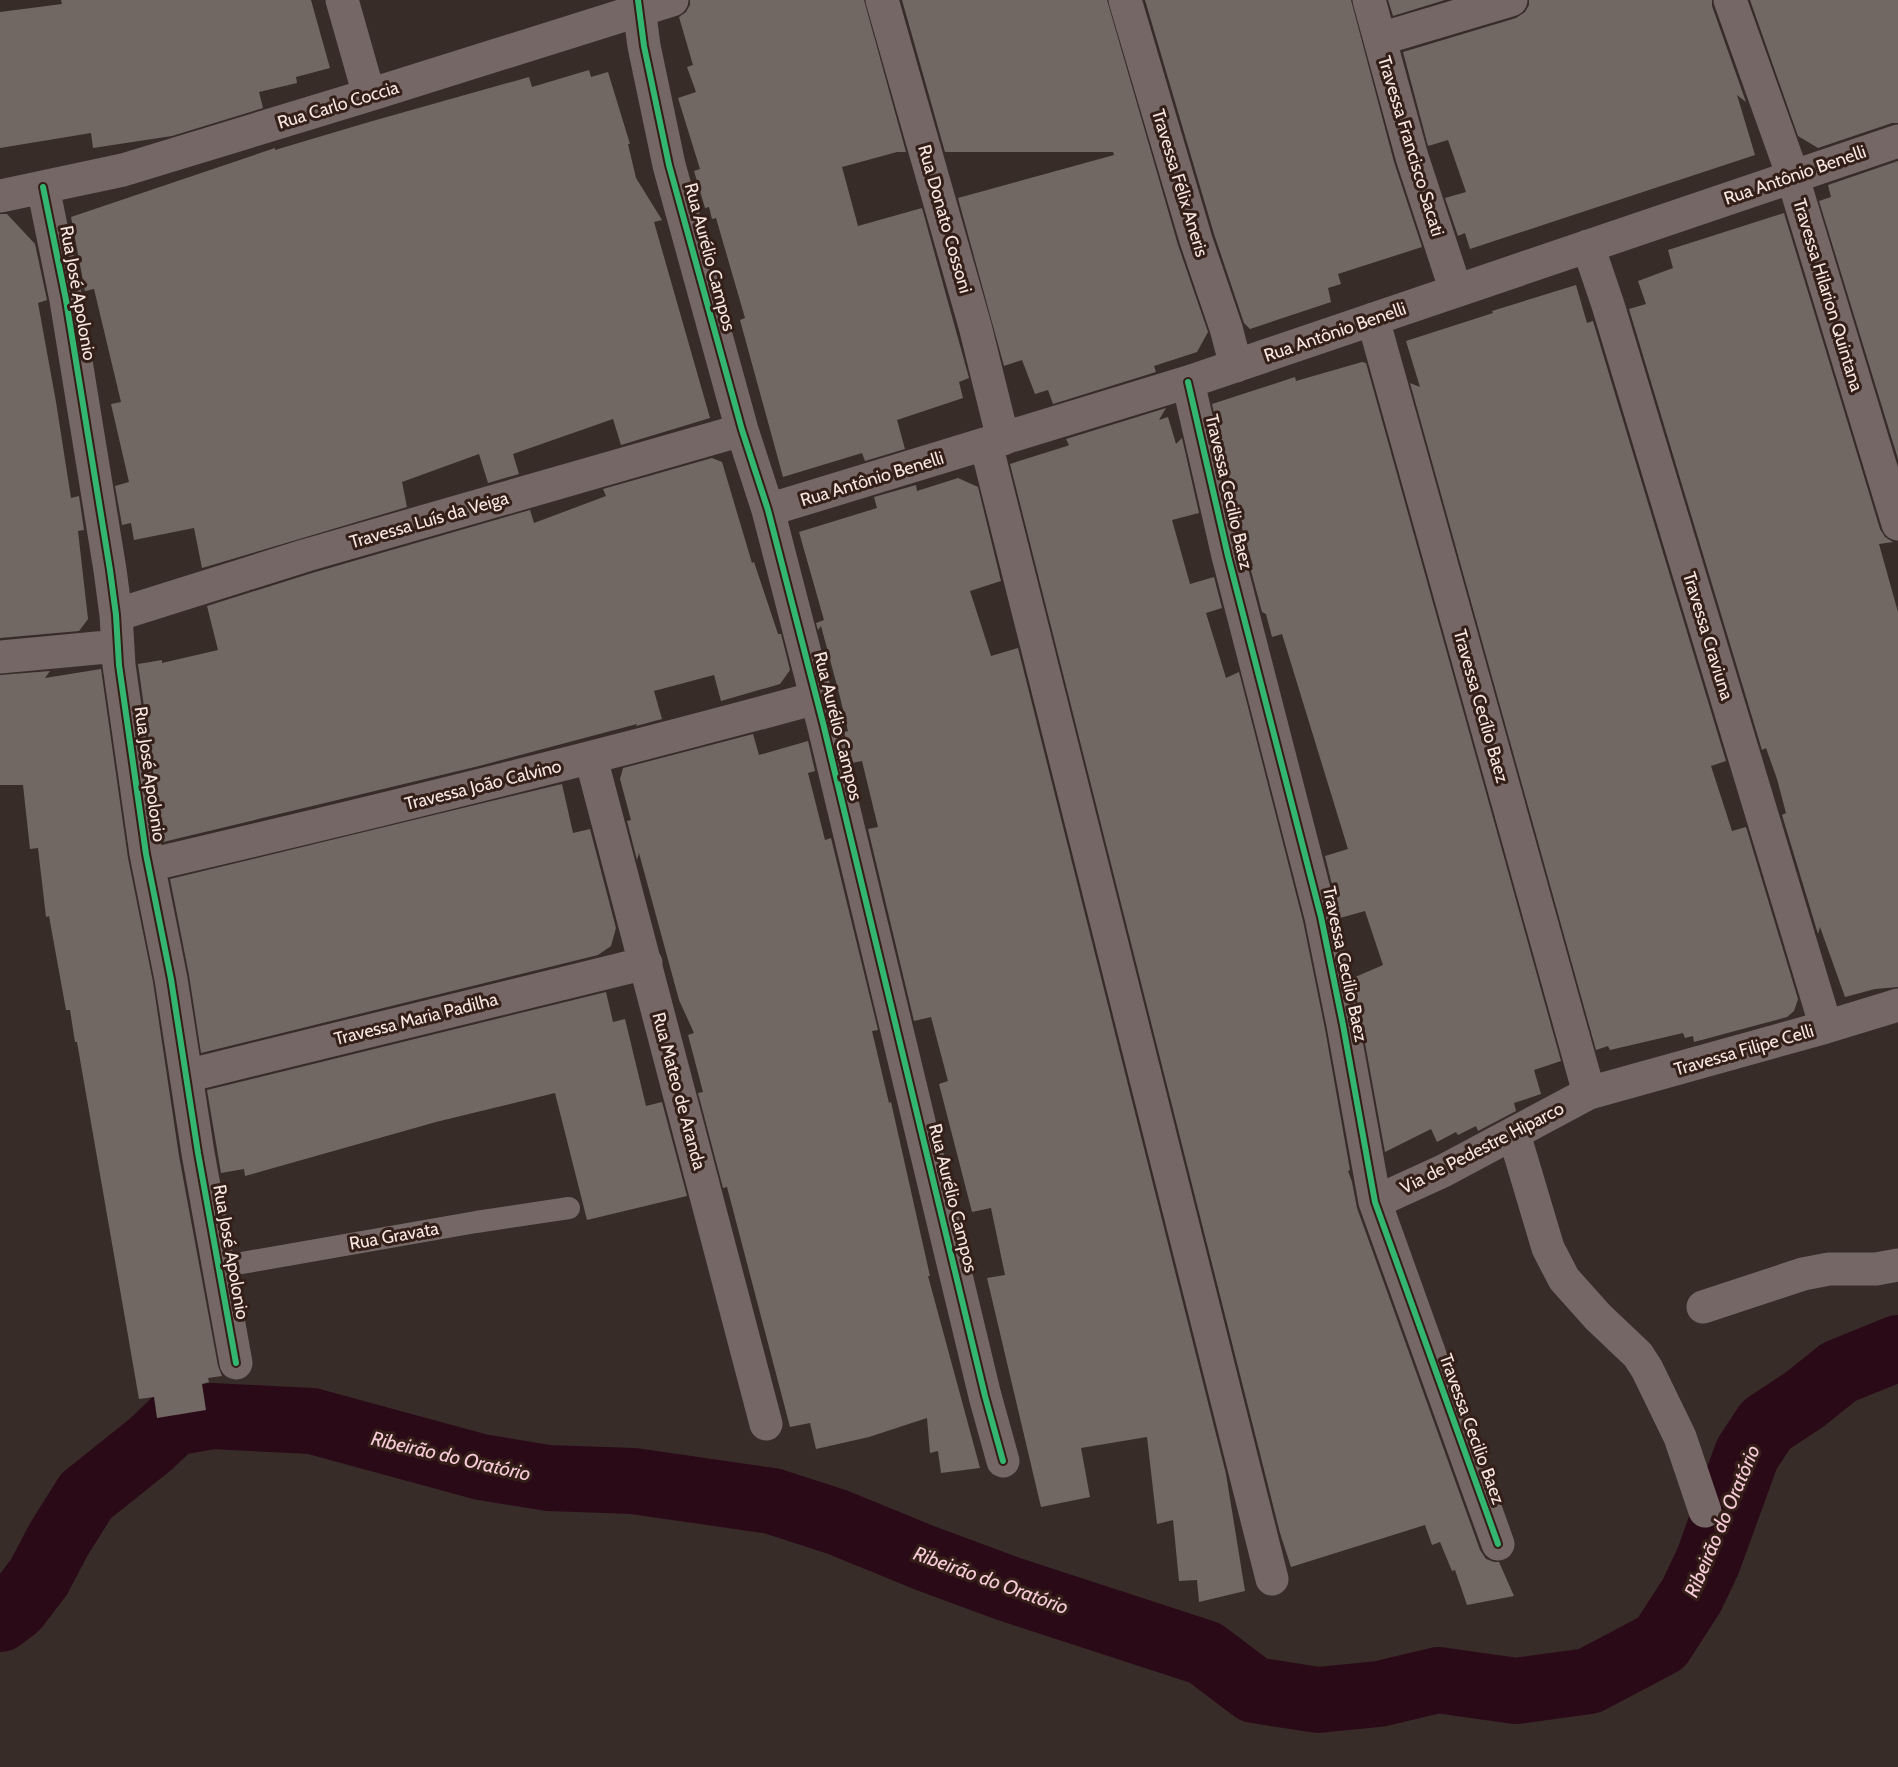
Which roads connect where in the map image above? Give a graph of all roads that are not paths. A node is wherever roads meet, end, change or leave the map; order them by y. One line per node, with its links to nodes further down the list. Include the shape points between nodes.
1 (342, 0): 10 (street)
2 (672, 0): 8 (street, Rua Carlo Coccia)
3 (882, 0): 21 (street, Rua Donato Cossoni, via 975,326)
4 (1125, 0): 18 (street, Travessa Félix Aneris)
5 (1369, 0): 9 (street, Travessa Francisco Sacati)
6 (1511, 0): 9 (street)
7 (1730, 0): 12 (street, Travessa Hilarion Quintana)
8 (639, 6): 10 (street, Rua Carlo Coccia); 20 (street, Rua Aurélio Campos, via 669,165)
9 (1380, 39): 16 (street, Travessa Francisco Sacati, via 1412,157)
10 (369, 95): 13 (street, Rua Carlo Coccia, via 123,170)
11 (1898, 141): 12 (street, Rua Antônio Benelli)
12 (1791, 177): 15 (street, Rua Antônio Benelli); 23 (street, Travessa Hilarion Quintana)
13 (43, 187): 14 (street, Rua Carlo Coccia); 24 (street, Rua José Apolonio, via 66,300)
14 (0, 196)
15 (1588, 246): 16 (street, Rua Antônio Benelli); 31 (street, Travessa Craviuna)
16 (1456, 291): 17 (street, Rua Antônio Benelli)
17 (1373, 319): 18 (street, Rua Antônio Benelli); 33 (street, Travessa Cecílio Baez)
18 (1236, 366): 19 (street, Rua Antônio Benelli)
19 (1188, 382): 21 (street, Rua Antônio Benelli); 35 (street, Travessa Cecilio Baez, via 1228,556 1321,917)
20 (742, 430): 22 (street, Rua Aurélio Campos); 24 (street, Travessa Luís da Veiga, via 307,555)
21 (994, 442): 22 (street, Rua Antônio Benelli); 45 (street)
22 (768, 510): 26 (street, Rua Aurélio Campos)
23 (1898, 524)
24 (117, 630): 25 (street, Travessa Luís da Veiga); 28 (street, Rua José Apolonio)
25 (0, 657)
26 (816, 698): 27 (street, Travessa João Calvino); 42 (street, Rua Aurélio Campos)
27 (591, 758): 28 (street, Travessa João Calvino); 29 (street, Rua Mateo de Aranda)
28 (148, 865): 32 (street, Rua José Apolonio)
29 (646, 963): 32 (street, Travessa Maria Padilha); 41 (street, Rua Mateo de Aranda)
30 (1898, 1005): 31 (street, Travessa Filipe Celli)
31 (1826, 1027): 33 (street, Travessa Filipe Celli)
32 (186, 1076): 38 (street, Rua José Apolonio)
33 (1589, 1093): 34 (street, Via de Pedestre Hiparco)
34 (1514, 1134): 35 (street, Via de Pedestre Hiparco); 43 (street, via 1548,1248 1564,1279 1647,1369 1684,1446)
35 (1375, 1202): 44 (street, Travessa Cecilio Baez)
36 (569, 1208): 38 (lane, Rua Gravata)
37 (1898, 1264): 39 (street, via 1803,1274)
38 (219, 1267): 40 (street, Rua José Apolonio)
39 (1703, 1306)
40 (236, 1363)
41 (766, 1424)
42 (1003, 1461)
43 (1705, 1511)
44 (1497, 1544)
45 (1272, 1579)

